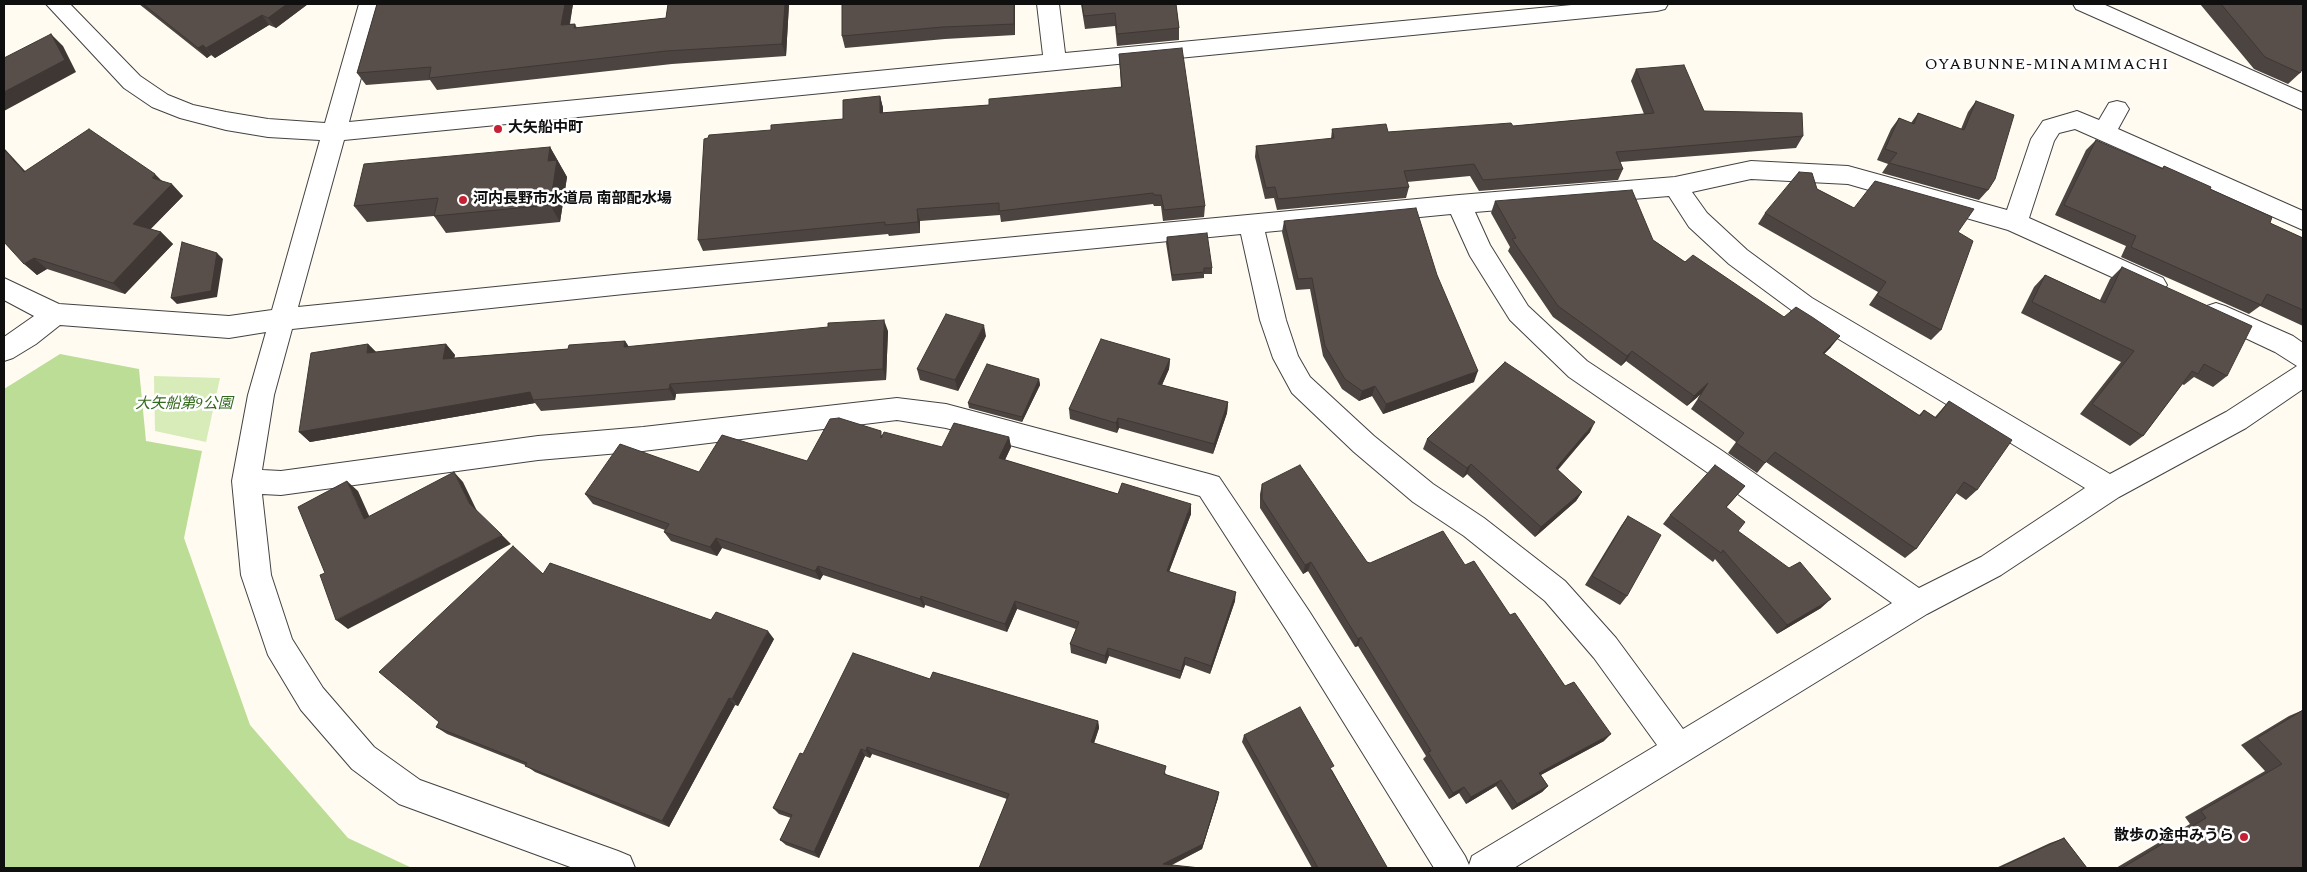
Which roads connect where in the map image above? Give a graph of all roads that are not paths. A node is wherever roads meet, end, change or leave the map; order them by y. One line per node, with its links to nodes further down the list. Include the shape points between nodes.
1 (57, 4): 9 (street, via 132,82 160,101 226,121 268,128)
2 (370, 4): 9 (street)
3 (1048, 4): 6 (street)
4 (1657, 4): 6 (street)
5 (2084, 4): 7 (street)
6 (1055, 61): 9 (street)
7 (2303, 102)
8 (2117, 109): 10 (street)
9 (334, 132): 18 (street)
10 (2104, 133): 13 (street); 14 (street, via 2077,120 2051,127 2043,139)
11 (1675, 186): 12 (street); 14 (street, via 1750,170 1848,175); 23 (street, via 1698,220 1738,257 1802,305)
12 (1459, 204): 15 (street); 24 (street, via 1479,249 1519,313 1578,370)
13 (2303, 221)
14 (2015, 222): 20 (street, via 2284,344)
15 (1251, 224): 18 (street); 25 (street, via 1273,320 1286,358 1300,385 1423,493 1474,527 1555,591 1605,648)
16 (4, 288): 17 (street)
17 (55, 314): 18 (street, via 229,327); 19 (street)
18 (282, 320): 22 (street, via 261,396)
19 (4, 350)
20 (2303, 357)
21 (2303, 375): 23 (street, via 2236,420)
22 (246, 481): 26 (street, via 256,575 279,645 312,699 364,758 410,792); 27 (street, via 280,483 538,448 897,410 946,416 1209,486)
23 (2109, 488): 24 (street, via 1991,566)
24 (1917, 604): 25 (street)
25 (1679, 749): 28 (street)
26 (618, 868)
27 (1453, 868)
28 (1484, 868)

